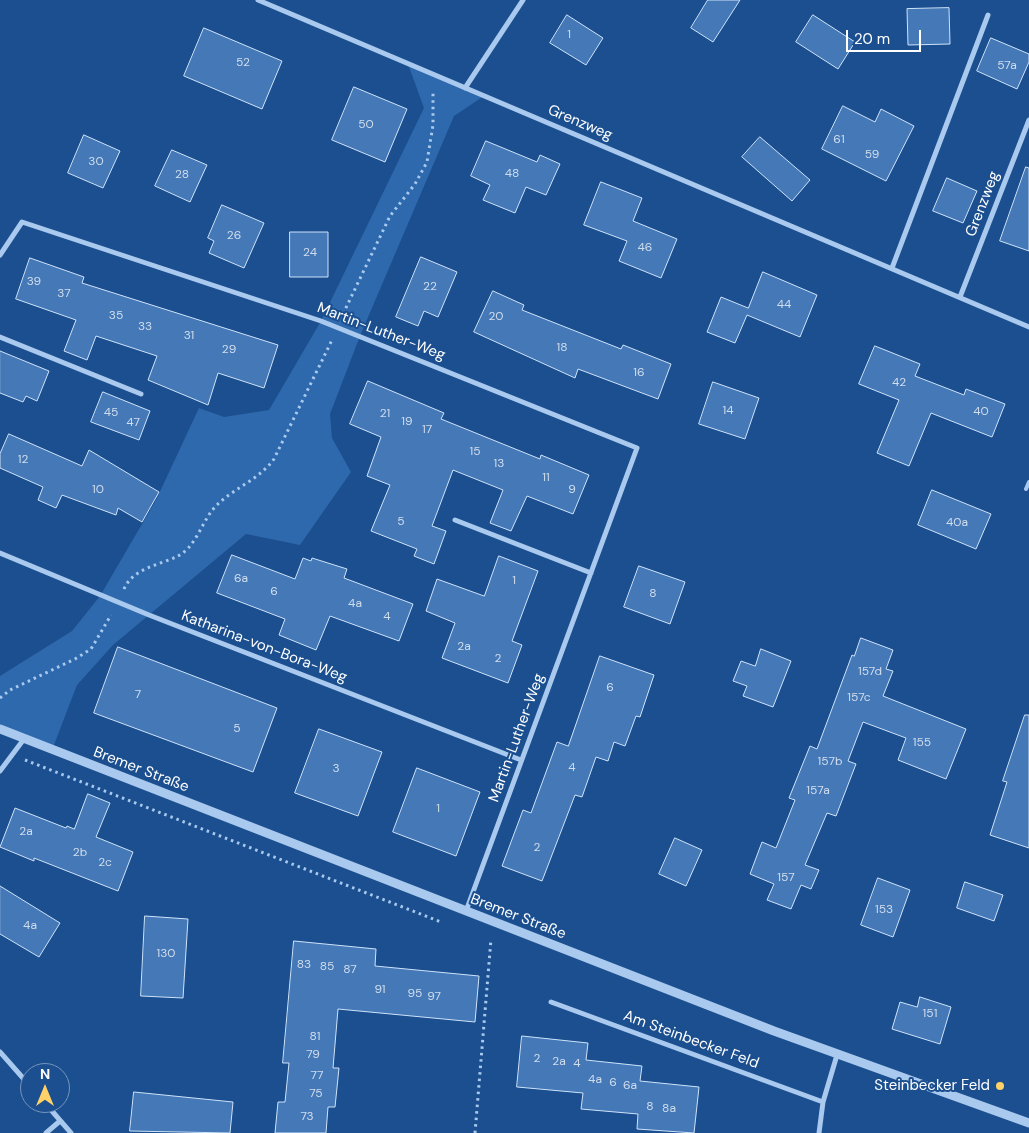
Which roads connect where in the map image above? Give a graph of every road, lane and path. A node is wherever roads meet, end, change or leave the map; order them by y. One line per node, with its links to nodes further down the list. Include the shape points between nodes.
1 (258, 0): 4 (street, Grenzweg)
2 (522, 0): 5 (street)
3 (988, 15): 8 (street)
4 (434, 75): 5 (street, Grenzweg); 10 (path, via 433,125 427,162 415,184 390,216)
5 (465, 88): 8 (street, Grenzweg)
6 (1029, 120): 9 (street, Grenzweg)
7 (0, 255): 10 (street, Martin-Luther-Weg, via 22,222)
8 (892, 268): 9 (street, Grenzweg)
9 (960, 297): 11 (street, Grenzweg)
10 (337, 327): 18 (street, Martin-Luther-Weg, via 637,448); 19 (path, via 266,470 227,495 181,555 136,574)
11 (1029, 327)
12 (0, 338): 13 (street)
13 (141, 394)
14 (1029, 482): 15 (lane)
15 (1026, 489)
16 (456, 520): 18 (street)
17 (0, 553): 19 (street, Katharina-von-Bora-Weg)
18 (591, 573): 23 (street, Martin-Luther-Weg)
19 (118, 602): 20 (path, via 91,649); 23 (street, Katharina-von-Bora-Weg)
20 (0, 698)
21 (0, 729): 22 (street, Bremer Straße)
22 (24, 738): 24 (street); 25 (street, Bremer Straße)
23 (522, 760): 25 (street, Martin-Luther-Weg)
24 (0, 771)
25 (466, 911): 26 (street, Bremer Straße)
26 (492, 921): 29 (street, Bremer Straße); 37 (path)
27 (551, 1002): 31 (street, Am Steinbecker Feld)
28 (0, 1052): 30 (street)
29 (837, 1055): 31 (street); 34 (street, Bremer Straße)
30 (20, 1075)
31 (823, 1102): 38 (street)
32 (53, 1113): 33 (street)
33 (60, 1121): 35 (street); 36 (street)
34 (1029, 1123)
35 (46, 1133)
36 (71, 1133)
37 (475, 1133)
38 (819, 1133)

